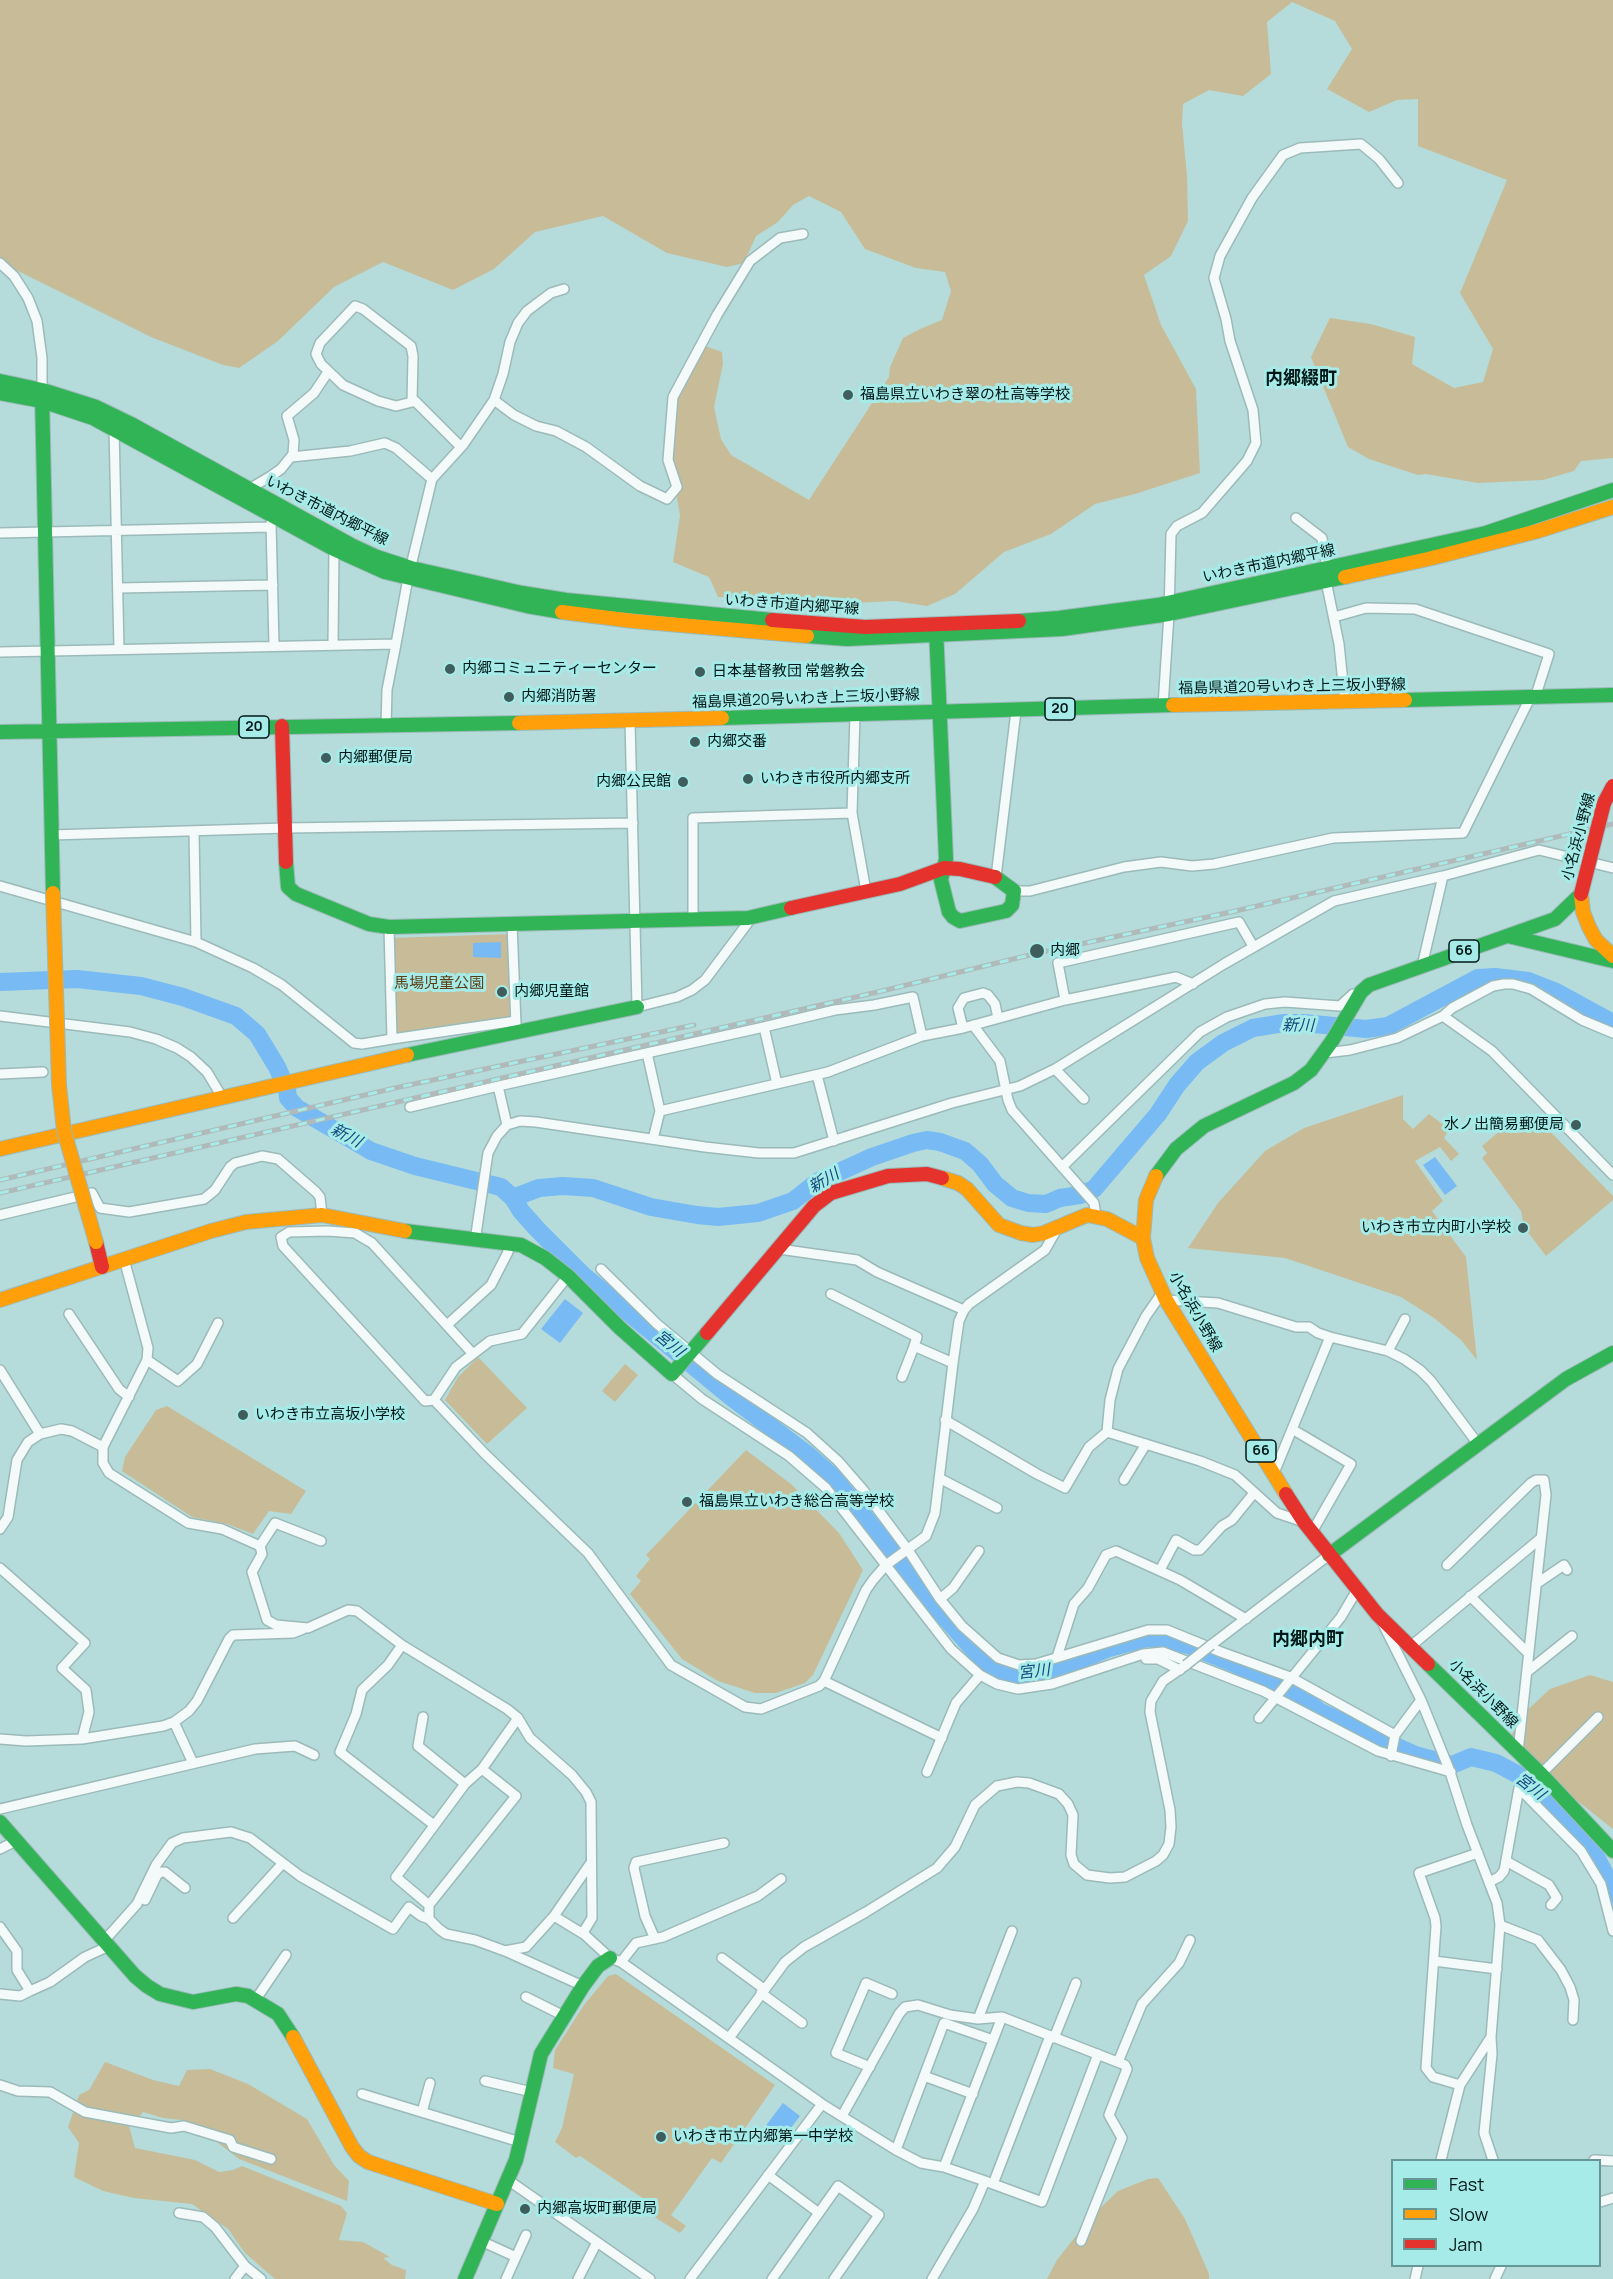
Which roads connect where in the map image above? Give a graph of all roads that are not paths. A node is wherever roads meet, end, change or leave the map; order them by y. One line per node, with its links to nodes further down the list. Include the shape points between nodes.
1 (1398, 183): 28 (street, via 1379,159 1360,144 1300,148 1283,155 1252,198 1220,256 1214,278 1253,410 1256,443 1247,461 1203,513 1177,526 1171,534)
2 (803, 234): 9 (street, via 780,237 750,261 673,397 668,460 677,487 667,499 640,486 586,447 556,431 536,426)
3 (0, 263): 8 (street, via 14,276 38,321)
4 (564, 289): 9 (street, via 551,293 518,323)
5 (328, 372): 10 (street, via 343,385 378,401 396,406); 10 (street, via 318,358 317,348 355,306 360,307 411,346); 13 (street, via 314,393 287,416 294,444)
6 (0, 381): 8 (street, いわき市道内郷平線)
7 (0, 393): 8 (street, いわき市道内郷平線)
8 (42, 395): 11 (street, いわき市道内郷平線); 15 (street, いわき市道内郷平線, via 96,407); 21 (street)
9 (494, 400): 12 (street)
10 (412, 402): 12 (street, via 416,401)
11 (114, 428): 18 (street, いわき市道内郷平線); 20 (street)
12 (461, 447): 14 (street)
13 (291, 457): 14 (street, via 385,443); 15 (street)
14 (432, 479): 24 (street)
15 (249, 489): 18 (street, いわき市道内郷平線)
16 (1613, 490): 25 (street, いわき市道内郷平線, via 1486,533)
17 (1613, 505): 25 (street, いわき市道内郷平線, via 1538,531 1439,556)
18 (272, 515): 20 (street); 23 (street, いわき市道内郷平線); 24 (street, いわき市道内郷平線, via 351,545); 26 (street)
19 (1296, 519): 25 (street, via 1322,538)
20 (116, 529): 21 (street); 27 (street)
21 (45, 531): 22 (street); 35 (street)
22 (0, 533)
23 (334, 549): 24 (street, いわき市道内郷平線, via 385,572); 31 (street)
24 (409, 573): 30 (street, いわき市道内郷平線, via 621,607); 32 (street)
25 (1326, 575): 28 (street, いわき市道内郷平線); 29 (street)
26 (273, 585): 27 (street); 33 (street)
27 (117, 588): 34 (street)
28 (1169, 609): 30 (street, いわき市道内郷平線); 40 (street)
29 (1334, 617): 38 (street, via 1366,608 1415,609 1549,654); 39 (street)
30 (937, 631): 41 (street)
31 (333, 644): 32 (street); 33 (street)
32 (396, 644): 46 (street, via 387,690)
33 (274, 645): 34 (street)
34 (119, 649): 35 (street)
35 (48, 651): 36 (street); 48 (street)
36 (0, 652)
37 (1613, 695): 38 (street, 福島県道20号いわき上三坂小野線 / 20)
38 (1532, 698): 39 (street, 福島県道20号いわき上三坂小野線 / 20); 61 (street, via 1463,833 1333,838 1214,864 1161,862 1124,867 1030,891)
39 (1345, 702): 40 (street, 福島県道20号いわき上三坂小野線 / 20)
40 (1163, 706): 42 (street, 福島県道20号いわき上三坂小野線 / 20)
41 (940, 711): 42 (street, 福島県道20号いわき上三坂小野線 / 20); 43 (street, 福島県道20号いわき上三坂小野線 / 20); 55 (street)
42 (1016, 711): 58 (street)
43 (855, 716): 44 (street, 福島県道20号いわき上三坂小野線 / 20); 50 (street)
44 (630, 721): 46 (street, 福島県道20号いわき上三坂小野線 / 20); 51 (street)
45 (282, 726): 46 (street, 福島県道20号いわき上三坂小野線 / 20); 48 (street, 福島県道20号いわき上三坂小野線 / 20); 52 (street)
46 (386, 726)
47 (0, 732): 48 (street, 福島県道20号いわき上三坂小野線 / 20)
48 (49, 732): 54 (street)
49 (1613, 786): 62 (street, 小名浜小野線, bridge, via 1604,803)
50 (852, 813): 60 (street); 64 (street, via 693,818)
51 (633, 823): 52 (street); 65 (street)
52 (286, 828): 53 (street); 67 (street, via 288,887 296,894 369,924)
53 (194, 832): 54 (street); 69 (street)
54 (51, 835): 117 (street, bridge, via 64,1131)
55 (945, 868): 58 (street); 60 (street); 61 (street, via 940,880 949,912 960,921 1006,911 1012,905)
56 (1613, 868): 57 (street, via 1539,850)
57 (1443, 876): 70 (street, via 1334,901); 73 (street)
58 (996, 877): 61 (street)
59 (0, 886): 69 (street)
60 (866, 891): 63 (street)
61 (1014, 891)
62 (1581, 894): 68 (street, 小名浜小野線 / 66, via 1555,919); 71 (street, via 1589,927)
63 (748, 918): 64 (street); 77 (street, via 705,980 677,997)
64 (693, 920): 65 (street)
65 (634, 921): 66 (street); 77 (street)
66 (512, 924): 67 (street); 81 (street)
67 (388, 927): 86 (street)
68 (1508, 936): 72 (street); 73 (street, 小名浜小野線 / 66)
69 (196, 942): 86 (street, via 282,985 354,1042)
70 (1253, 946): 74 (street); 76 (street, via 1239,922 1058,963)
71 (1613, 956)
72 (1613, 962)
73 (1422, 966): 75 (street, 小名浜小野線 / 66)
74 (1193, 984): 76 (street, via 1176,977); 89 (street)
75 (1369, 985): 87 (street, 小名浜小野線 / 66); 104 (street, via 1356,990 1340,1006 1265,1004 1227,1017 1200,1032)
76 (1065, 1000): 80 (street)
77 (637, 1007): 81 (street)
78 (0, 1016): 96 (street, via 130,1032 156,1039 191,1057)
79 (1443, 1016): 84 (street, via 1493,986 1513,984 1531,989); 87 (street, via 1397,1038 1350,1050); 105 (street, via 1492,1051)
80 (998, 1018): 83 (street); 83 (street, via 988,995 964,998 958,1008)
81 (516, 1026): 86 (street); 96 (street)
82 (764, 1027): 85 (street, via 913,997); 88 (street); 93 (street)
83 (968, 1027): 85 (street); 95 (street, via 1000,1061)
84 (1613, 1034)
85 (922, 1036): 92 (street)
86 (392, 1039)
87 (1329, 1047): 112 (street, 小名浜小野線 / 66, via 1311,1070 1294,1083 1204,1126 1176,1149 1153,1181 1146,1200)
88 (647, 1053): 94 (street); 99 (street)
89 (1055, 1069): 95 (street); 97 (street)
90 (43, 1072): 91 (street)
91 (0, 1074)
92 (817, 1075): 93 (street); 102 (street)
93 (777, 1084): 99 (street)
94 (498, 1086): 98 (street); 100 (street)
95 (1006, 1090): 102 (street); 104 (street, via 1012,1110)
96 (227, 1095): 103 (street)
97 (1084, 1099)
98 (410, 1107)
99 (660, 1111): 101 (street)
100 (507, 1125): 101 (street, via 536,1122); 111 (street, via 491,1144)
101 (653, 1139): 102 (street, via 781,1154)
102 (834, 1141)
103 (1, 1147)
104 (1063, 1168): 108 (street, via 1094,1203)
105 (1613, 1175)
106 (0, 1215): 107 (street, via 92,1193 100,1208 129,1212 204,1199 235,1163 262,1156 278,1159 316,1191)
107 (322, 1215): 109 (street); 116 (street, via 246,1222)
108 (1096, 1216): 110 (street, via 1078,1218); 112 (street)
109 (377, 1224): 111 (street, via 422,1234); 114 (street)
110 (1057, 1229): 115 (street, via 1034,1235 1010,1229 993,1220 958,1183 927,1174 901,1174 831,1192 814,1206); 123 (street, via 1045,1250)
111 (475, 1237): 113 (street)
112 (1143, 1238): 121 (street, 小名浜小野線 / 66)
113 (508, 1242): 119 (street, via 545,1258); 127 (street, via 508,1252 491,1285)
114 (372, 1243): 127 (street); 140 (street, via 355,1233 289,1232 281,1236 281,1241 425,1401)
115 (780, 1249): 123 (street, via 857,1260); 131 (street)
116 (124, 1259): 117 (street); 134 (street, via 148,1348)
117 (102, 1267): 122 (street)
118 (601, 1269): 131 (street)
119 (568, 1276): 133 (street, via 522,1334 490,1341); 137 (street, via 620,1328)
120 (831, 1294): 129 (street, via 918,1337)
121 (1164, 1297): 128 (street, via 1218,1303 1296,1327 1309,1327); 143 (street, via 1146,1316 1118,1369); 148 (street, 小名浜小野線 / 66)
122 (0, 1300)
123 (964, 1310): 135 (street)
124 (69, 1314): 139 (street, via 119,1389)
125 (1405, 1319): 130 (street)
126 (218, 1323): 134 (street, via 197,1364 177,1381)
127 (447, 1325): 133 (street)
128 (1330, 1337): 130 (street); 142 (street)
129 (915, 1344): 135 (street); 138 (street)
130 (1388, 1351): 146 (street, via 1431,1381)
131 (690, 1353): 137 (street); 158 (street, via 818,1441 864,1491)
132 (1613, 1353): 146 (street, via 1566,1379)
133 (473, 1354): 140 (street, via 456,1367)
134 (147, 1360): 139 (street)
135 (953, 1363): 141 (street)
136 (0, 1370): 144 (street)
137 (674, 1371): 161 (street, via 702,1399 806,1469)
138 (902, 1377)
139 (129, 1396): 147 (street)
140 (434, 1400): 183 (street, via 588,1553 671,1665 753,1710)
141 (945, 1420): 143 (street, via 1065,1488 1089,1447); 149 (street)
142 (1292, 1429): 148 (street); 153 (street, via 1351,1464)
143 (1107, 1432): 145 (street)
144 (40, 1434): 147 (street, via 62,1429); 154 (street, via 28,1442 17,1460 8,1517)
145 (1146, 1444): 150 (street); 151 (street, via 1235,1475)
146 (1478, 1444): 160 (street)
147 (103, 1446): 157 (street, via 103,1463 109,1473 188,1523 222,1528)
148 (1274, 1473): 153 (street, 小名浜小野線 / 66)
149 (939, 1478): 152 (street); 158 (street, via 931,1526 926,1536)
150 (1124, 1480)
151 (1254, 1493): 153 (street, via 1277,1513); 164 (street, via 1200,1550 1176,1540)
152 (997, 1508)
153 (1308, 1527): 160 (street, 小名浜小野線 / 66)
154 (0, 1528)
155 (1541, 1538): 162 (street, via 1546,1486 1540,1479 1531,1483); 166 (street); 168 (street)
156 (321, 1541): 157 (street, via 275,1523)
157 (260, 1546): 172 (street, via 262,1554 253,1576 267,1620 276,1625)
158 (907, 1551): 161 (street); 169 (street)
159 (979, 1551): 169 (street, via 953,1588)
160 (1329, 1555): 167 (street, 小名浜小野線 / 66); 171 (street)
161 (889, 1564): 181 (street, via 951,1649); 183 (street, via 866,1590)
162 (1447, 1565)
163 (0, 1568): 194 (street, via 85,1643 62,1668 86,1690 89,1712)
164 (1160, 1570): 171 (street); 177 (street, via 1116,1551 1106,1555 1074,1604)
165 (1567, 1570): 166 (street, via 1564,1565)
166 (1536, 1584): 176 (street)
167 (1357, 1590): 170 (street, 小名浜小野線 / 66); 182 (street, via 1341,1617)
168 (1470, 1596): 175 (street); 176 (street)
169 (940, 1599): 177 (street, via 962,1626 998,1658 1019,1665)
170 (1377, 1614): 175 (street, 小名浜小野線 / 66); 185 (street)
171 (1246, 1619): 179 (street, bridge)
172 (308, 1628): 174 (street, via 353,1610); 190 (street, via 292,1633 233,1635 197,1701)
173 (1572, 1636): 180 (street)
174 (402, 1645): 189 (street); 207 (street, via 362,1690 340,1752)
175 (1411, 1646): 195 (street, 小名浜小野線 / 66)
176 (1528, 1653): 180 (street)
177 (1057, 1657): 182 (street, via 1148,1630 1167,1630)
178 (1131, 1657): 179 (street, via 1158,1659); 181 (street, via 1052,1684 1018,1689); 184 (street, via 1163,1652)
179 (1183, 1667): 242 (street, via 1163,1681 1151,1701 1171,1827 1169,1844 1156,1861 1125,1876 1087,1875 1074,1864 1074,1815 1059,1794 1029,1783 997,1786 975,1805 955,1847 937,1868 804,1947 785,1962)
180 (1527, 1672): 195 (street)
181 (980, 1675): 192 (street, via 956,1703)
182 (1289, 1679): 184 (street); 191 (street)
183 (824, 1681): 192 (street)
184 (1278, 1696): 188 (street); 196 (street)
185 (1421, 1700): 191 (street); 200 (street)
186 (423, 1717): 203 (street, via 418,1746)
187 (1598, 1717): 201 (street)
188 (1259, 1718)
189 (518, 1719): 199 (street); 215 (street, via 530,1738 586,1792 591,1802)
190 (174, 1722): 194 (street, via 143,1731); 198 (street)
191 (1395, 1737): 196 (street)
192 (942, 1738): 202 (street)
193 (0, 1739): 194 (street)
194 (82, 1739)
195 (1518, 1752): 201 (street, 小名浜小野線 / 66)
196 (1392, 1753): 200 (street)
197 (314, 1755): 198 (street, via 295,1746 255,1749)
198 (193, 1763): 205 (street)
199 (482, 1769): 203 (street); 220 (street, via 516,1796)
200 (1450, 1770): 212 (street)
201 (1535, 1772): 204 (street); 211 (street, 小名浜小野線 / 66)
202 (927, 1773)
203 (465, 1784): 207 (street)
204 (1520, 1786): 213 (street); 228 (street, via 1581,1851 1601,1884)
205 (0, 1809)
206 (0, 1822): 208 (street)
207 (434, 1825): 220 (street, via 396,1877)
208 (16, 1841): 210 (street); 232 (street)
209 (724, 1843): 230 (street, via 636,1862 645,1917)
210 (0, 1849)
211 (1613, 1851)
212 (1478, 1852): 217 (street); 237 (street, via 1419,1873 1436,1918)
213 (1506, 1861): 217 (street, via 1504,1871); 221 (street, via 1549,1885 1557,1898)
214 (283, 1863): 219 (street, via 241,1833 183,1838 172,1843 159,1858); 223 (street); 224 (street, via 393,1929 409,1907)
215 (591, 1863): 222 (street); 229 (street, via 592,1918)
216 (781, 1879): 230 (street, via 758,1896)
217 (1489, 1882): 225 (street)
218 (185, 1888): 219 (street, via 161,1872 145,1900)
219 (141, 1899): 232 (street)
220 (429, 1905): 224 (street)
221 (1551, 1905)
222 (554, 1916): 229 (street); 233 (street, via 526,1947)
223 (233, 1918)
224 (429, 1919): 233 (street, via 446,1934)
225 (1500, 1925): 238 (street); 250 (street, via 1538,1940 1570,1987)
226 (0, 1927): 241 (street, via 17,1951 18,1970)
227 (1012, 1931): 249 (street)
228 (1613, 1931)
229 (585, 1935): 236 (street)
230 (655, 1939): 236 (street, via 636,1943)
231 (1190, 1940): 257 (street, via 1179,1963 1142,2004)
232 (106, 1944): 241 (street); 246 (street, via 147,1986 174,2000 193,2002 236,1994)
233 (505, 1951): 240 (street)
234 (286, 1955): 246 (street)
235 (722, 1958): 242 (street)
236 (616, 1960): 240 (street, via 598,1966); 254 (street)
237 (1434, 1961): 238 (street); 263 (street, via 1426,2068 1433,2077)
238 (1497, 1969): 253 (street)
239 (1076, 1983): 252 (street)
240 (583, 1986): 247 (street)
241 (30, 1991): 243 (street, via 20,1996)
242 (763, 1991): 251 (street); 254 (street)
243 (0, 1994)
244 (892, 1994): 258 (street, via 866,1983 836,2053)
245 (526, 1997): 247 (street)
246 (256, 1999): 279 (street, via 271,2008 288,2027 359,2156)
247 (564, 2016): 264 (street, via 541,2054)
248 (1002, 2017): 249 (street); 252 (street); 255 (street)
249 (978, 2019): 258 (street, via 918,2004 905,2007)
250 (1573, 2020)
251 (802, 2023)
252 (1052, 2037): 256 (street); 278 (street)
253 (1491, 2037): 263 (street); 274 (street, via 1484,2133)
254 (729, 2038): 267 (street)
255 (993, 2040): 259 (street, via 945,2022); 266 (street)
256 (1098, 2054): 257 (street); 278 (street, via 1042,2202)
257 (1119, 2062): 284 (street, via 1126,2069 1109,2115 1122,2138)
258 (870, 2067): 269 (street)
259 (924, 2076): 266 (street); 271 (street)
260 (485, 2081): 264 (street)
261 (430, 2083): 268 (street)
262 (0, 2085): 272 (street, via 18,2091 50,2092 85,2112 171,2128 184,2126 230,2140 233,2146)
263 (1460, 2085): 273 (street)
264 (532, 2092): 270 (street)
265 (362, 2094): 268 (street)
266 (972, 2094): 275 (street)
267 (822, 2104): 269 (street); 276 (street)
268 (422, 2112): 270 (street)
269 (842, 2116): 271 (street)
270 (520, 2142): 277 (street)
271 (896, 2150): 275 (street, via 921,2163)
272 (270, 2159)
273 (1440, 2159)
274 (1493, 2159)
275 (944, 2168): 278 (street)
276 (768, 2175): 281 (street); 294 (street)
277 (508, 2180): 279 (street); 285 (street)
278 (989, 2182): 297 (street)
279 (497, 2204): 283 (street)
280 (179, 2213): 287 (street, via 203,2217)
281 (819, 2213): 295 (street); 296 (street, via 838,2186 879,2215)
282 (526, 2235): 286 (street)
283 (481, 2241): 286 (street); 290 (street)
284 (1081, 2241)
285 (597, 2242): 292 (street); 293 (street)
286 (516, 2257): 291 (street)
287 (245, 2266): 288 (street); 289 (street)
288 (236, 2279)
289 (261, 2279)
290 (465, 2279)
291 (506, 2279)
292 (578, 2279)
293 (650, 2279)
294 (690, 2279)
295 (772, 2279)
296 (834, 2279)
297 (932, 2279)

